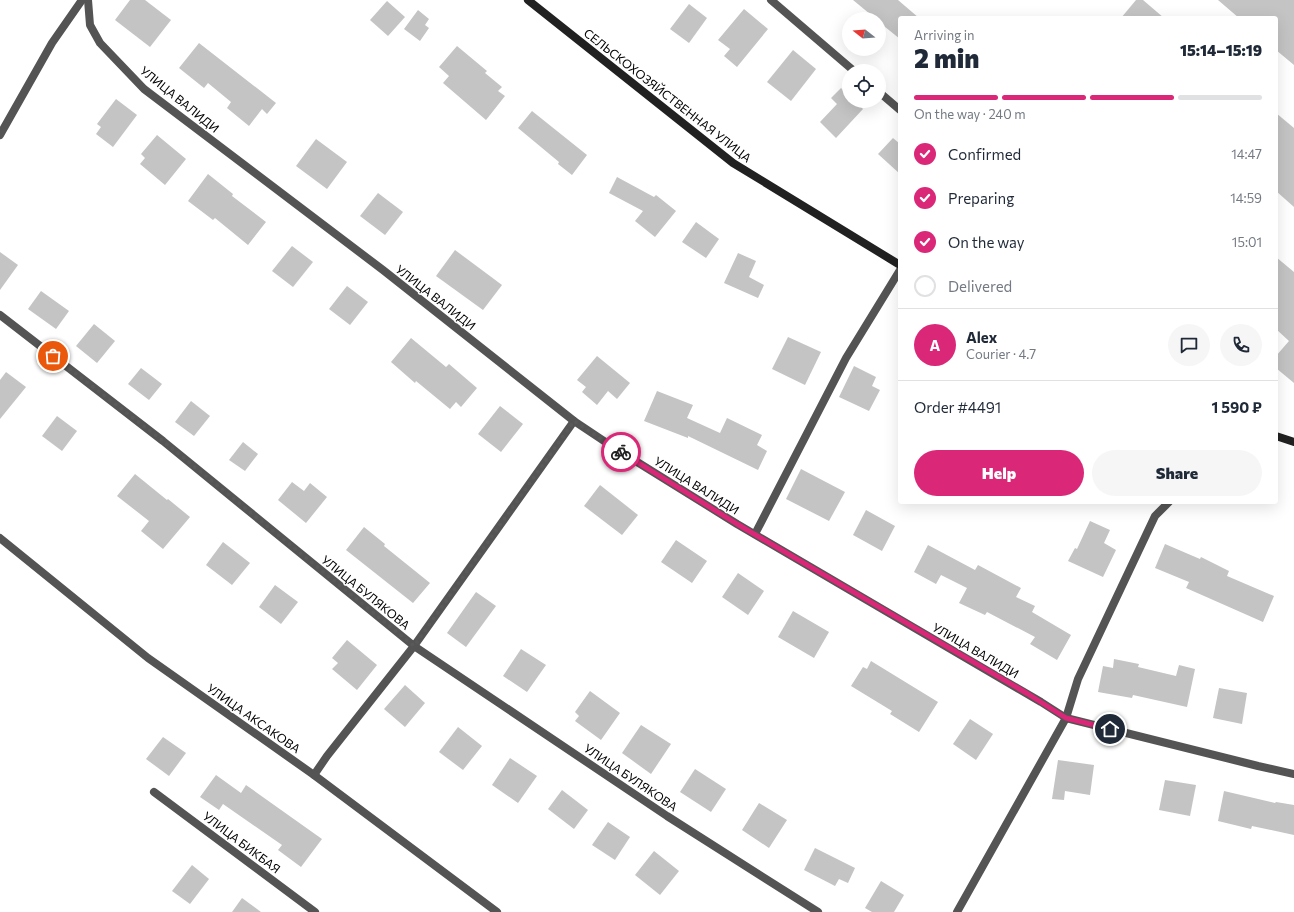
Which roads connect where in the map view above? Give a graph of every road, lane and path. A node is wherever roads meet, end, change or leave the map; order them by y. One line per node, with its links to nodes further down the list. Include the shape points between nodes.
1 (82, 0): 8 (street, via 52,43)
2 (88, 0): 12 (street, УЛИЦА ВАЛИДИ, via 90,25 100,43 144,88 383,270)
3 (528, 0): 9 (main road, СЕЛЬСКОХОЗЯЙСТВЕННАЯ УЛИЦА, via 733,163)
4 (771, 0): 5 (street)
5 (846, 64)
6 (886, 98): 7 (street)
7 (898, 108)
8 (0, 135)
9 (898, 264)
10 (898, 273): 16 (street, via 846,358)
11 (0, 315): 18 (street, УЛИЦА БУЛЯКОВА, via 163,441)
12 (574, 421): 16 (street, УЛИЦА ВАЛИДИ); 18 (street)
13 (1278, 437): 14 (main road)
14 (1294, 442)
15 (1167, 504): 19 (street, via 1155,516 1078,678)
16 (755, 534): 19 (street, УЛИЦА ВАЛИДИ)
17 (0, 538): 21 (street, УЛИЦА АКСАКОВА, via 148,658)
18 (414, 646): 21 (street); 25 (street, УЛИЦА БУЛЯКОВА, via 667,816)
19 (1066, 718): 20 (street, УЛИЦА ВАЛИДИ); 26 (street)
20 (1294, 774)
21 (314, 775): 24 (street, УЛИЦА АКСАКОВА)
22 (154, 792): 23 (street, УЛИЦА БИКБАЯ)
23 (315, 912)
24 (497, 912)
25 (818, 912)
26 (957, 912)

